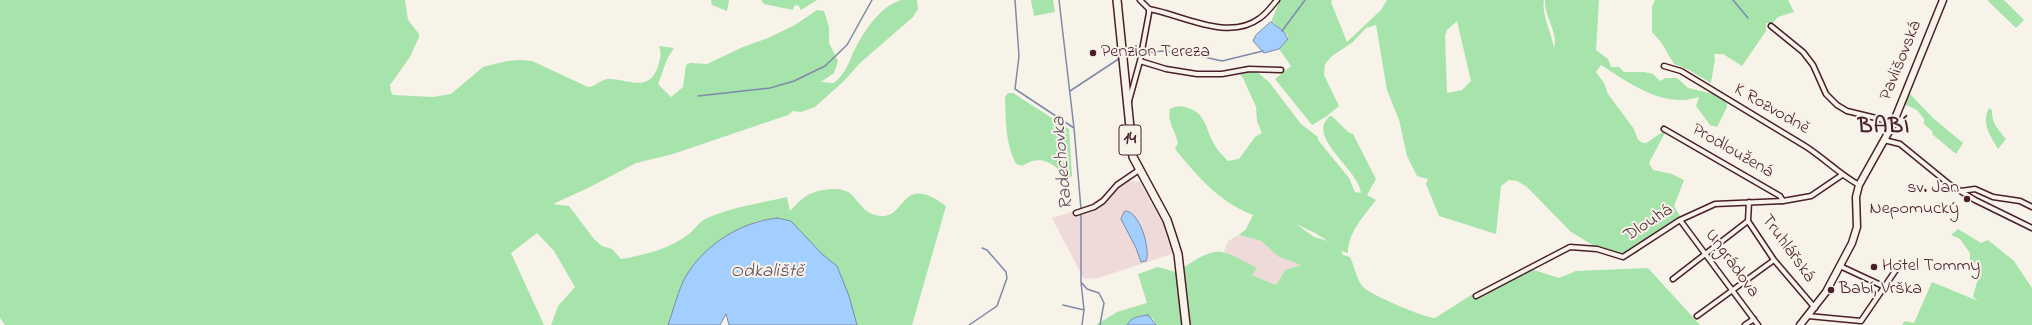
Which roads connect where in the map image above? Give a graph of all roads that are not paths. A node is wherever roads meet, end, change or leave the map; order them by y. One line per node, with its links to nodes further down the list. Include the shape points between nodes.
1 (1117, 0): 10 (main road, 14)
2 (1140, 0): 5 (street)
3 (1277, 0): 5 (street, via 1261,18 1238,27 1211,26)
4 (1943, 0): 11 (street, Pavlišovská)
5 (1149, 9): 7 (street)
6 (1771, 26): 11 (street, via 1803,52 1813,66 1826,94 1837,105 1847,111 1880,119)
7 (1140, 61): 9 (street, via 1166,69 1197,74 1222,74 1249,69); 10 (street)
8 (1664, 66): 15 (street, K Rozvodně, via 1681,71 1805,146)
9 (1281, 70)
10 (1127, 109): 14 (main road, 14, via 1130,146)
11 (1892, 126): 13 (street, Pavlišovská)
12 (1664, 129): 18 (street, Prodloužená, via 1780,196)
13 (1884, 140): 16 (street, Pavlišovská); 17 (street, via 1900,144)
14 (1139, 170): 21 (street, via 1117,185 1103,201); 38 (main road, 14, via 1167,220 1178,254)
15 (1842, 175): 16 (street, K Rozvodně); 18 (street, Dlouhá, via 1811,196)
16 (1858, 185): 28 (street, Pavlišovská, via 1857,227)
17 (1961, 191): 20 (street, via 1975,189 1993,197 2020,201); 24 (street)
18 (1783, 201): 19 (street, Dlouhá)
19 (1749, 202): 22 (street, Dlouhá, via 1715,204); 23 (street, Truhlářská)
20 (2032, 207)
21 (1077, 213)
22 (1680, 220): 25 (street, Ungrádova); 32 (street, Dlouhá, via 1623,257 1597,249 1570,247)
23 (1748, 221): 25 (street); 26 (street, Truhlářská)
24 (2032, 228)
25 (1706, 254): 29 (street); 31 (street, Ungrádova)
26 (1774, 260): 31 (street); 33 (street, Truhlářská)
27 (1900, 264): 30 (street)
28 (1840, 266): 30 (street); 33 (street, Pavlišovská)
29 (1673, 278)
30 (1884, 287): 37 (street, via 1861,321)
31 (1732, 290): 34 (street); 36 (street, Ungrádova)
32 (1476, 296)
33 (1815, 308): 35 (street, Pavlišovská)
34 (1697, 316)
35 (1808, 316): 37 (street); 41 (street, Pavlišovská)
36 (1754, 319): 39 (street); 40 (street, Ungrádova)
37 (1839, 319): 42 (street)
38 (1186, 325)
39 (1745, 325)
40 (1758, 325)
41 (1800, 325)
42 (1835, 325)

